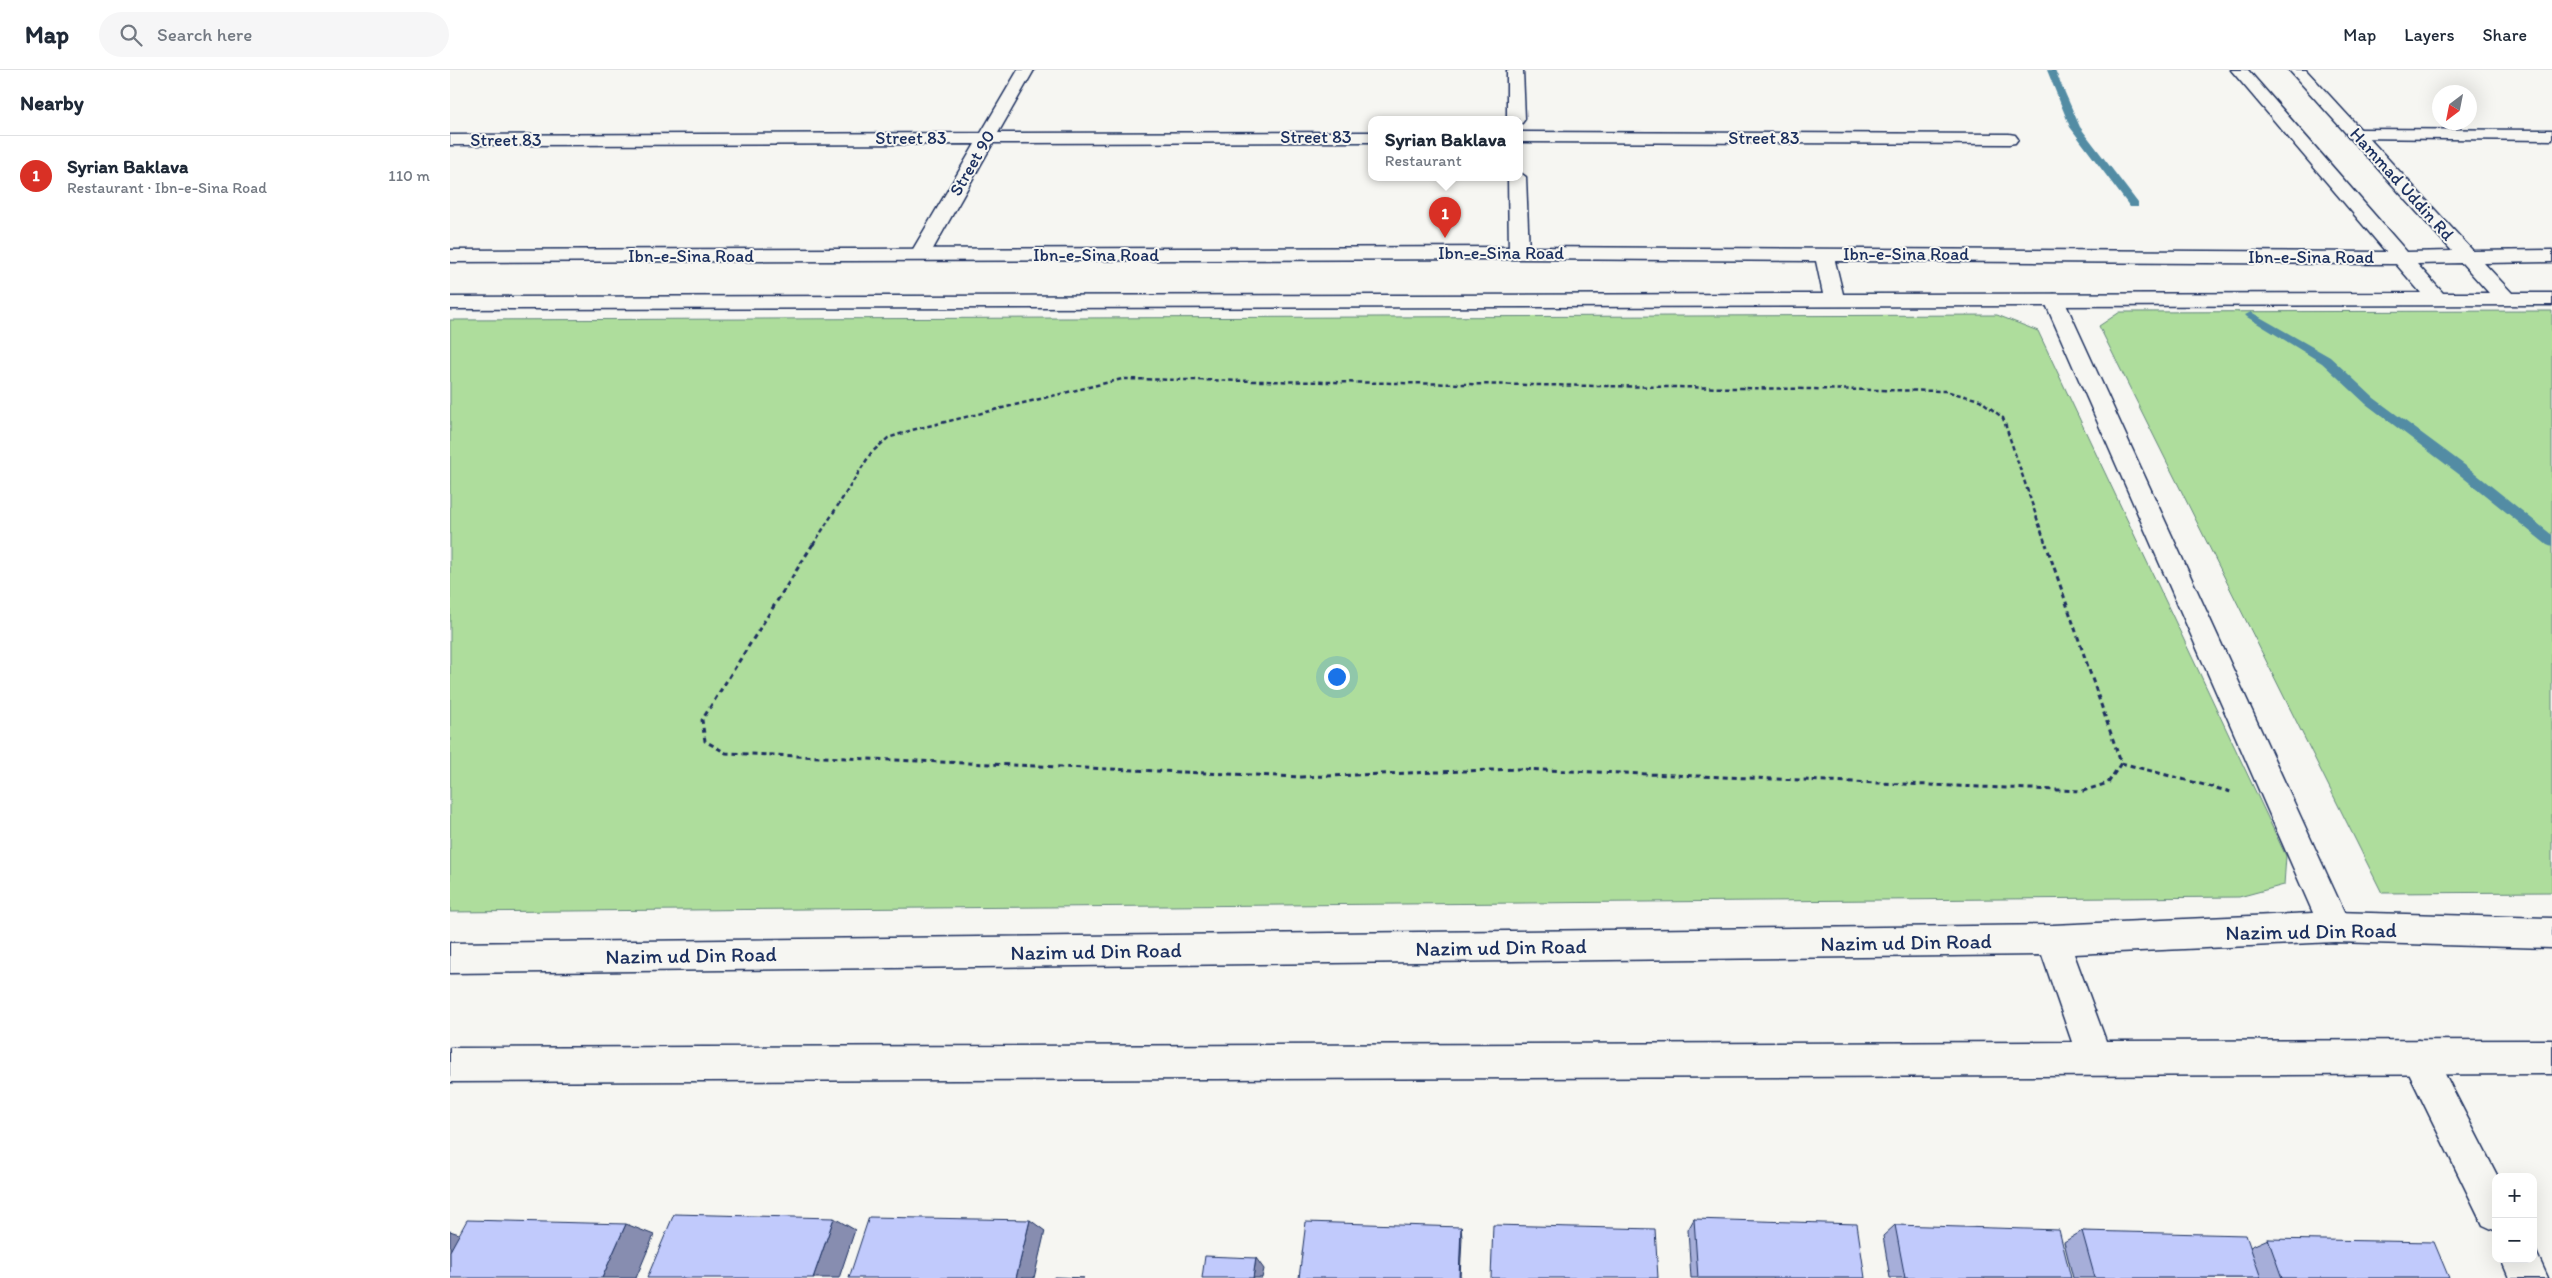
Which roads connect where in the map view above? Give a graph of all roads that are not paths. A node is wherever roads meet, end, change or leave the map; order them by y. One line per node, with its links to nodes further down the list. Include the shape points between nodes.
1 (1026, 70): 10 (main road, Street 90)
2 (1516, 70): 5 (main road)
3 (2239, 70): 20 (main road)
4 (2297, 70): 6 (main road, Hammad Uddin Rd)
5 (1516, 116)
6 (2355, 134): 7 (main road); 18 (main road, Hammad Uddin Rd)
7 (2552, 135)
8 (1368, 137): 10 (main road, Street 83)
9 (1523, 137): 11 (main road, Street 83)
10 (986, 138): 12 (main road, Street 83); 17 (main road, Street 90)
11 (2009, 139)
12 (450, 140)
13 (1517, 181): 14 (main road)
14 (1519, 253): 15 (main road, Ibn-e-Sina Road); 17 (main road, Ibn-e-Sina Road)
15 (1824, 254): 20 (main road, Ibn-e-Sina Road); 24 (main road)
16 (450, 256): 17 (main road, Ibn-e-Sina Road)
17 (919, 256)
18 (2467, 256): 19 (main road, Ibn-e-Sina Road); 20 (main road, Ibn-e-Sina Road); 22 (main road, Hammad Uddin Rd)
19 (2552, 256)
20 (2401, 258): 21 (main road)
21 (2437, 299): 22 (main road, Ibn-e-Sina Road); 25 (main road, Ibn-e-Sina Road)
22 (2506, 299): 23 (main road, Ibn-e-Sina Road)
23 (2552, 299)
24 (1834, 300): 25 (main road, Ibn-e-Sina Road); 26 (main road, Ibn-e-Sina Road)
25 (2054, 300): 27 (main road)
26 (450, 303)
27 (2335, 927): 28 (main road, Nazim ud Din Road); 29 (main road, Nazim ud Din Road)
28 (2552, 933)
29 (2053, 940): 30 (main road, Nazim ud Din Road); 33 (main road)
30 (450, 958)
31 (2418, 1057): 32 (main road); 33 (main road); 35 (main road)
32 (2552, 1057)
33 (2095, 1059): 34 (main road)
34 (450, 1065)
35 (2492, 1204)
36 (2522, 1263): 37 (main road)
37 (2529, 1278)

